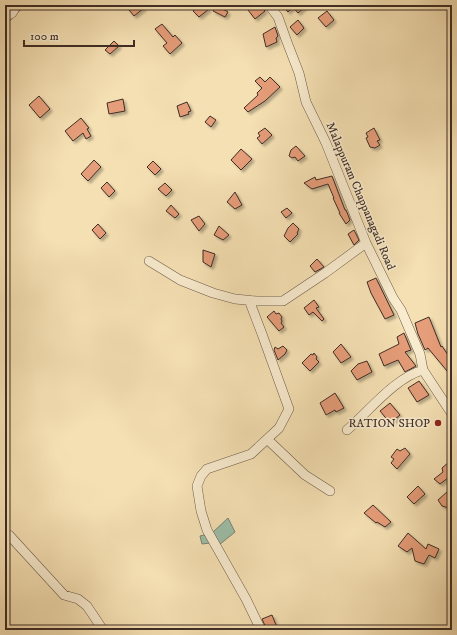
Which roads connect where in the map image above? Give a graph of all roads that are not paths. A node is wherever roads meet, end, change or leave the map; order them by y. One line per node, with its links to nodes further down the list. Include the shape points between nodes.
1 (17, 5): 3 (street, via 12,13)
2 (269, 5): 4 (street, Malappuram Chappanagadi Road, via 278,17 299,73 306,102 326,143)
3 (5, 17)
4 (366, 243): 6 (street, via 283,301); 7 (street, Malappuram Chappanagadi Road, via 392,298 401,310 420,354)
5 (149, 261): 6 (street, via 180,280 213,293)
6 (248, 300): 10 (street, via 289,409 280,428)
7 (423, 370): 8 (street, Malappuram Chappanagadi Road); 9 (street, via 413,373 391,390)
8 (452, 414)
9 (346, 430)
10 (267, 439): 11 (street, via 305,475); 14 (street, via 251,454 207,469 197,486 207,530)
11 (330, 491)
12 (5, 536): 13 (street, via 9,535 64,596 78,599 87,606)
13 (103, 630)
14 (261, 630)

